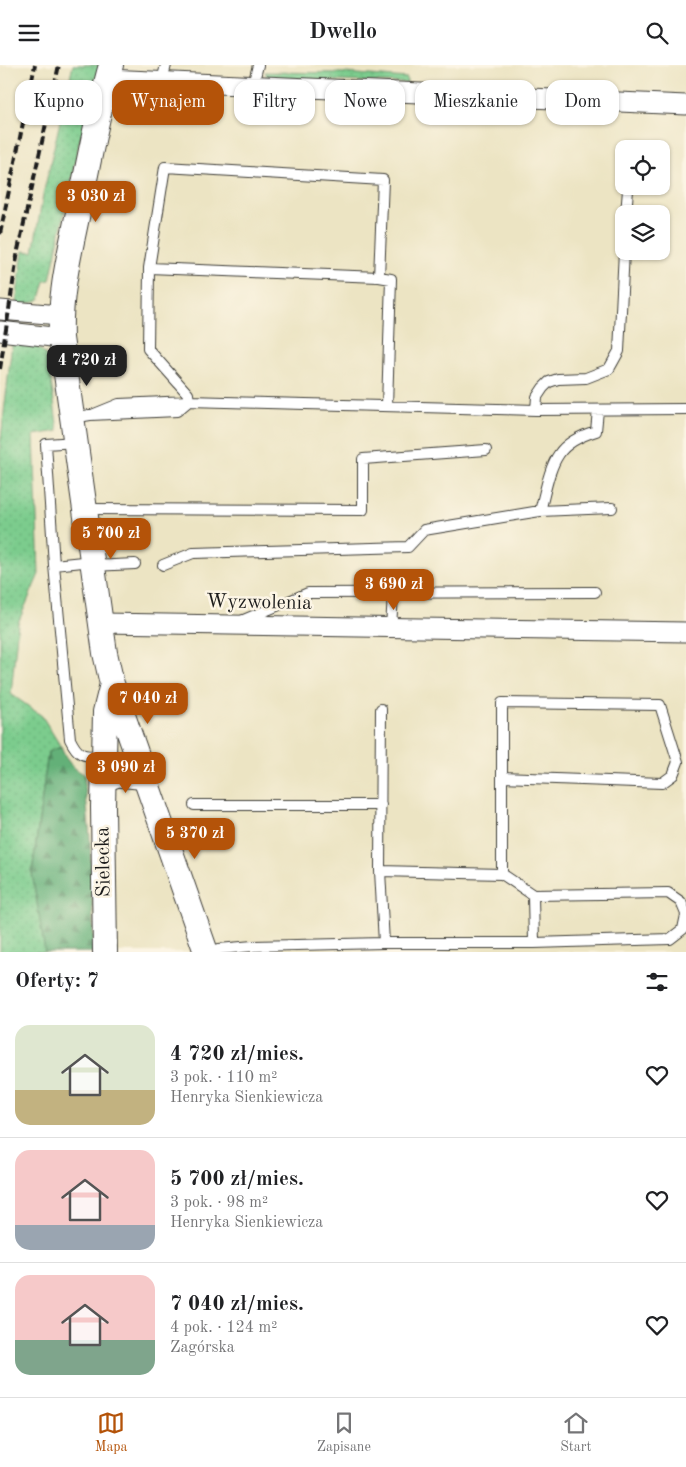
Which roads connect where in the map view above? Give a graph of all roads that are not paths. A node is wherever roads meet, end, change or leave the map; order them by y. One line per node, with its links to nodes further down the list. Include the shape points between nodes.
1 (258, 65): 4 (lane)
2 (109, 72): 3 (street); 12 (street, via 65,275)
3 (164, 73): 5 (street)
4 (254, 80)
5 (234, 82)
6 (315, 88): 7 (street)
7 (686, 105)
8 (624, 260): 17 (lane, via 619,351 609,369 586,378 549,382 537,397)
9 (149, 269): 10 (lane); 10 (lane, via 165,167 383,180); 14 (lane, via 148,349 188,394)
10 (379, 277): 15 (lane, via 391,279)
11 (0, 310): 12 (street)
12 (60, 327): 13 (street); 19 (street)
13 (0, 331)
14 (189, 401): 15 (lane); 19 (lane, via 119,403)
15 (387, 406): 17 (lane)
16 (686, 409): 18 (lane)
17 (536, 410): 18 (lane)
18 (598, 410): 24 (lane, via 596,431 580,436 559,453)
19 (82, 417): 20 (street)
20 (76, 442): 23 (street); 26 (lane, via 46,444)
21 (486, 450): 23 (lane, via 363,459 364,510)
22 (612, 508): 24 (lane)
23 (84, 509): 25 (street)
24 (540, 511): 28 (lane, via 424,530 408,547 193,553)
25 (92, 563): 26 (lane); 27 (lane); 31 (street)
26 (54, 565): 37 (lane, via 70,739 74,749 84,756)
27 (135, 565)
28 (162, 565)
29 (595, 592): 30 (lane)
30 (393, 593): 32 (lane, via 308,593); 33 (lane)
31 (102, 623): 32 (street, Wyzwolenia); 35 (street)
32 (230, 625): 33 (street, Wyzwolenia)
33 (391, 628): 34 (street, Wyzwolenia)
34 (686, 632)
35 (112, 684): 37 (street, Sielecka, via 105,712); 39 (street)
36 (381, 709): 42 (lane)
37 (104, 756): 40 (street, Sielecka)
38 (502, 777): 38 (lane, via 502,703 660,705 678,762 673,775 662,783); 44 (lane)
39 (147, 780): 40 (street, via 118,777); 50 (street)
40 (104, 782): 49 (street, Sielecka)
41 (194, 805): 42 (lane)
42 (381, 805): 43 (lane)
43 (380, 871): 44 (lane); 47 (lane)
44 (502, 874): 45 (lane)
45 (533, 895): 46 (lane, via 668,893 681,902); 48 (lane)
46 (686, 915): 48 (lane, via 683,929 670,939)
47 (384, 943): 48 (lane); 50 (lane, via 254,946)
48 (534, 943)
49 (105, 952)
50 (207, 952)

